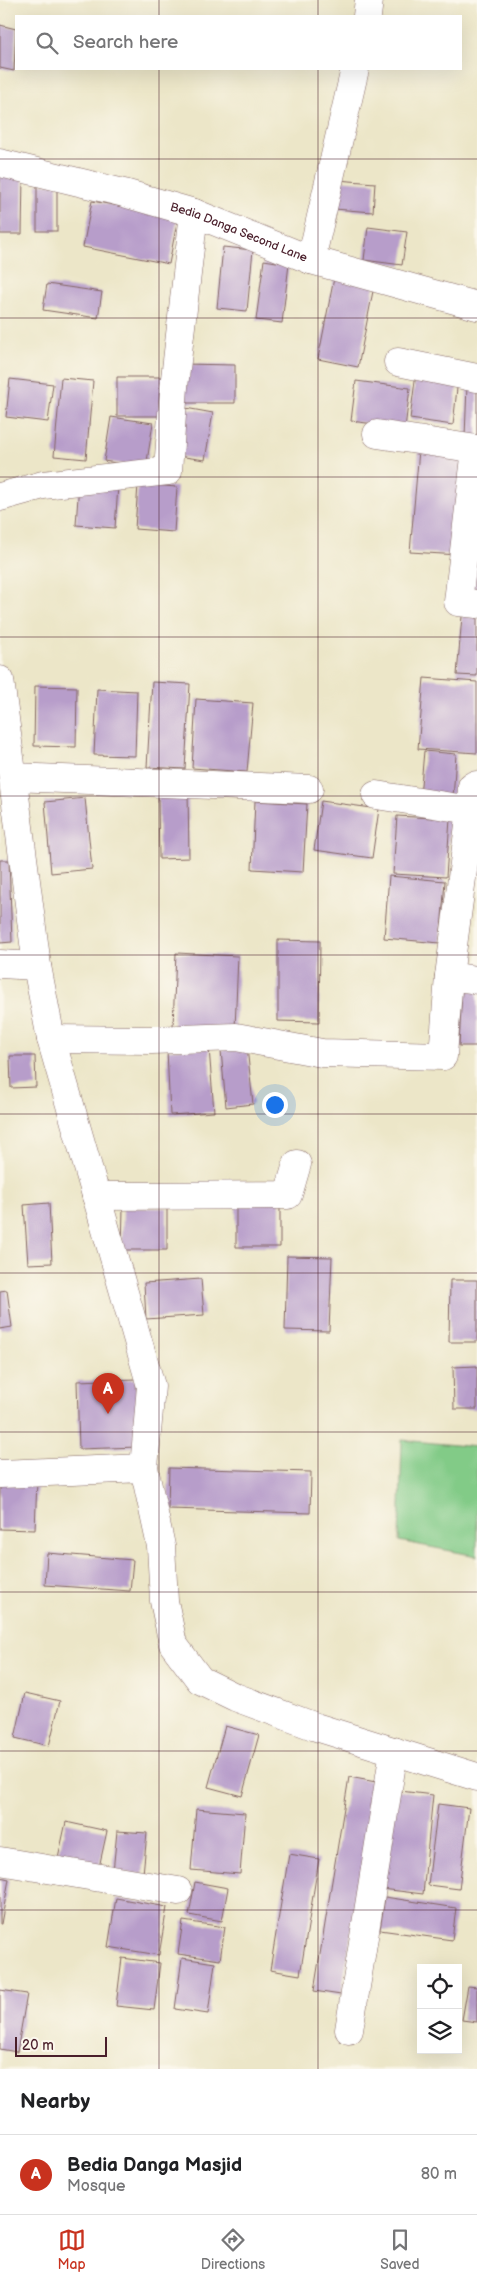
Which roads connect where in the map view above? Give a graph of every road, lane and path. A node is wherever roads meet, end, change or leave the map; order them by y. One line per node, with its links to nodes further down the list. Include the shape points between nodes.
1 (369, 0): 2 (street)
2 (367, 15)
3 (355, 70): 6 (street)
4 (0, 163): 5 (street, Bedia Danga Second Lane)
5 (194, 213): 6 (street, Bedia Danga Second Lane); 12 (street, via 168,471 43,485)
6 (311, 260): 7 (street, Bedia Danga Second Lane)
7 (477, 306)
8 (398, 362): 9 (street)
9 (477, 378)
10 (377, 434): 11 (street)
11 (476, 449): 13 (street, via 458,602)
12 (0, 497)
13 (477, 604)
14 (0, 680): 15 (street)
15 (13, 777): 16 (street); 20 (street)
16 (309, 789)
17 (376, 795): 18 (street)
18 (474, 798): 21 (street)
19 (0, 964): 20 (street)
20 (37, 966): 23 (street)
21 (449, 976): 22 (street); 23 (street, via 444,1056 322,1053 236,1037)
22 (477, 980)
23 (51, 1039): 25 (street)
24 (297, 1164): 25 (street, via 288,1195)
25 (96, 1196): 26 (street, via 152,1386)
26 (144, 1468): 27 (street); 28 (street, via 161,1546 164,1601 173,1644 200,1680 307,1723)
27 (0, 1474)
28 (394, 1751): 29 (street); 32 (street)
29 (477, 1777)
30 (0, 1861): 31 (street)
31 (178, 1891)
32 (349, 2030)

